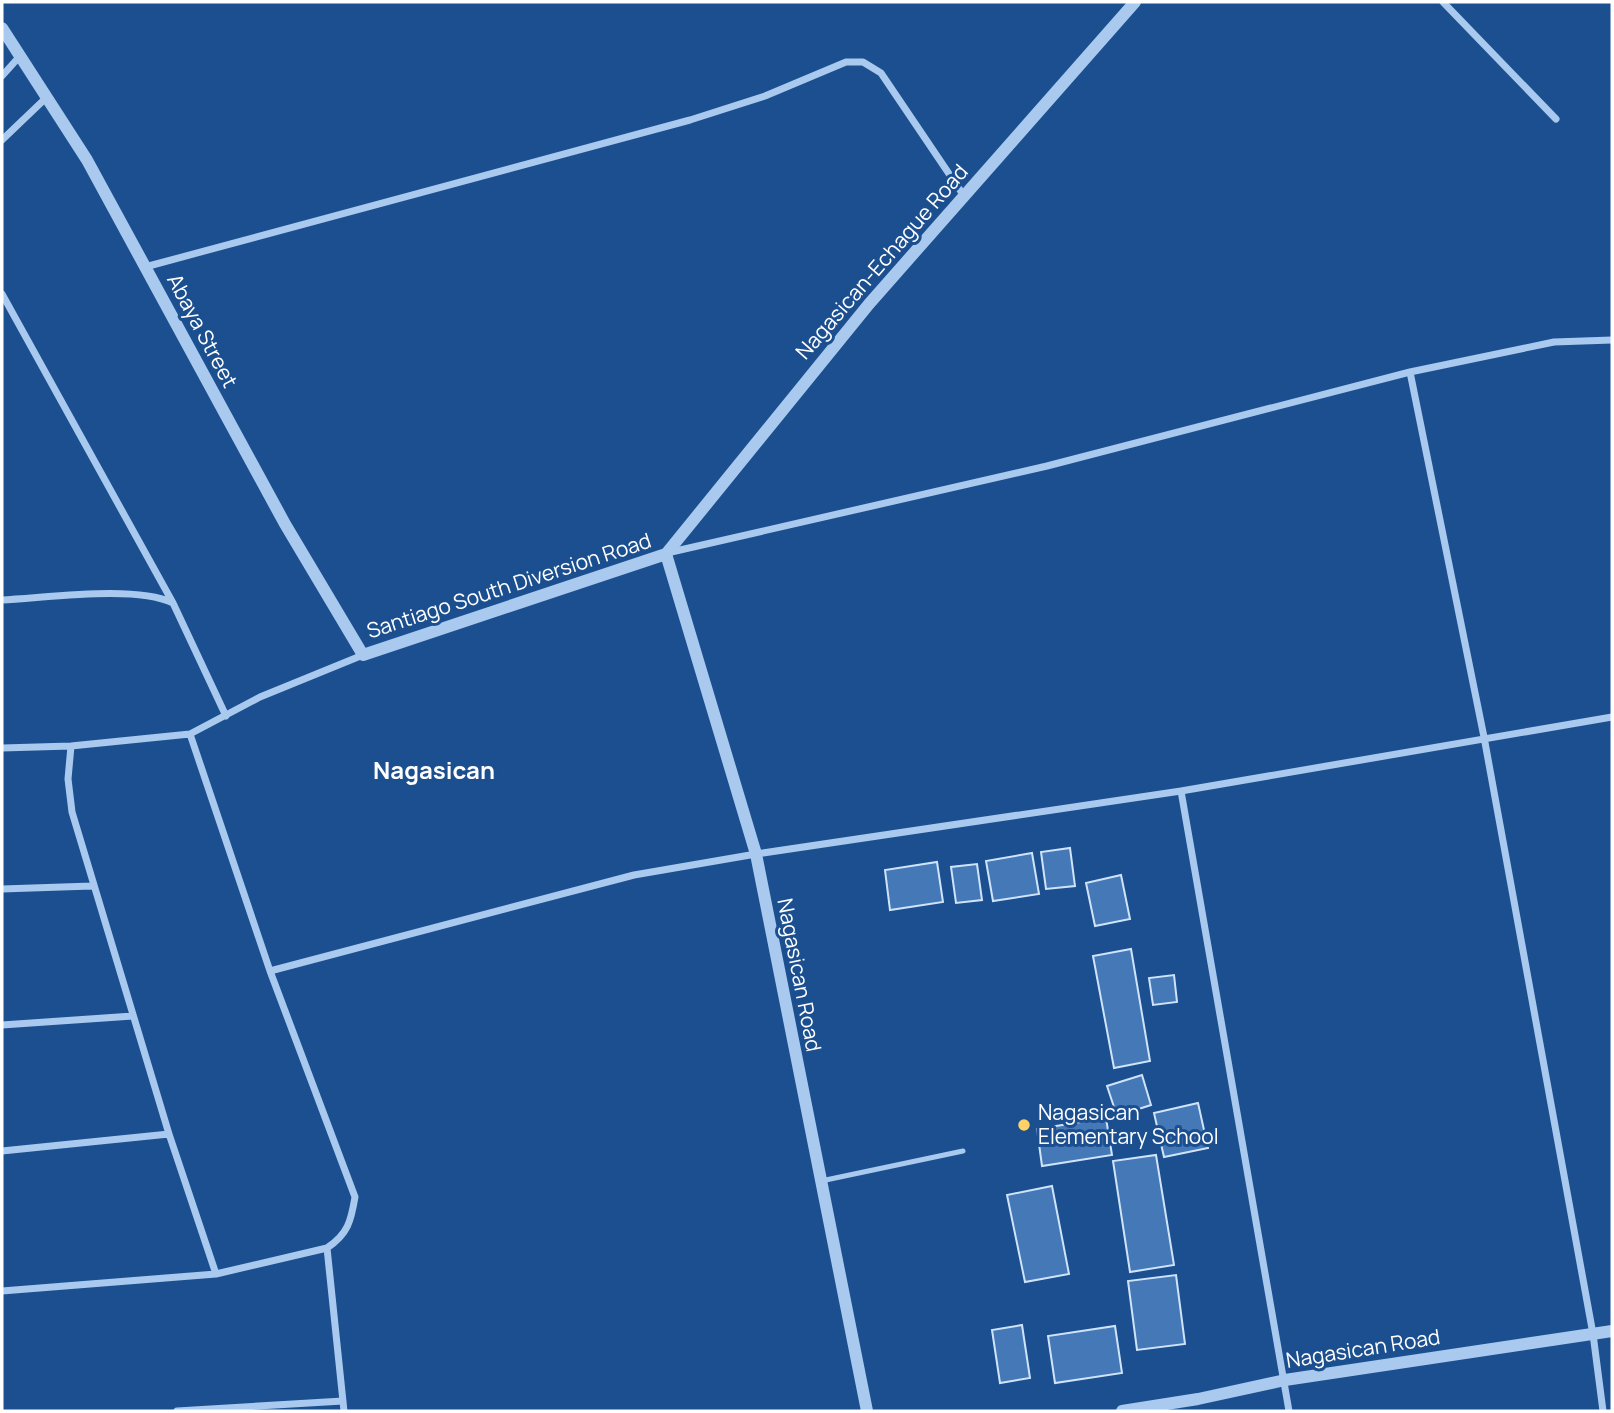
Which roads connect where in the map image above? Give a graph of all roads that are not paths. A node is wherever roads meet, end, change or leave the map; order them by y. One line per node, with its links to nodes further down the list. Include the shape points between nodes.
1 (1135, 2): 9 (street, Nagasican-Echague Road)
2 (1443, 2): 7 (street)
3 (2, 29): 4 (street, Abaya Street)
4 (20, 56): 5 (street); 6 (street, Abaya Street)
5 (2, 76)
6 (48, 95): 8 (street); 10 (street, Abaya Street)
7 (1556, 119)
8 (2, 140)
9 (964, 196): 10 (street, via 881,72 863,62 846,62 765,96 690,120); 14 (street, Nagasican-Echague Road, via 869,304)
10 (145, 267): 17 (street, Abaya Street, via 285,524)
11 (2, 293): 16 (street)
12 (1612, 340): 13 (street, via 1554,342)
13 (1410, 372): 14 (street, via 1047,466); 21 (street)
14 (666, 554): 17 (street, Santiago South Diversion Road); 25 (street, Nagasican Road)
15 (2, 600): 16 (street, via 121,595 158,596)
16 (173, 603): 18 (street)
17 (363, 654): 18 (street, via 260,696)
18 (226, 716): 20 (street)
19 (1612, 716): 21 (street)
20 (190, 734): 22 (street); 28 (street)
21 (1484, 737): 24 (street); 39 (street)
22 (71, 746): 23 (street); 26 (street, via 69,795)
23 (2, 748)
24 (1181, 792): 25 (street); 40 (street)
25 (755, 854): 28 (street, via 561,892); 34 (street, Nagasican Road)
26 (92, 886): 27 (street); 29 (street)
27 (2, 889)
28 (270, 971): 35 (street, via 355,1197 351,1224 340,1240)
29 (133, 1016): 30 (street); 31 (street)
30 (2, 1025)
31 (169, 1134): 32 (street); 36 (street)
32 (2, 1151)
33 (962, 1151): 34 (lane)
34 (821, 1181): 44 (street, Nagasican Road)
35 (327, 1248): 36 (street); 41 (street)
36 (216, 1274): 37 (street)
37 (2, 1291)
38 (1612, 1331): 39 (street, Nagasican Road)
39 (1593, 1334): 40 (street, Nagasican Road); 47 (street)
40 (1285, 1380): 45 (street, Nagasican Road); 46 (street)
41 (343, 1401): 42 (street); 43 (street)
42 (177, 1411)
43 (344, 1411)
44 (867, 1411)
45 (1122, 1411)
46 (1289, 1411)
47 (1604, 1411)

